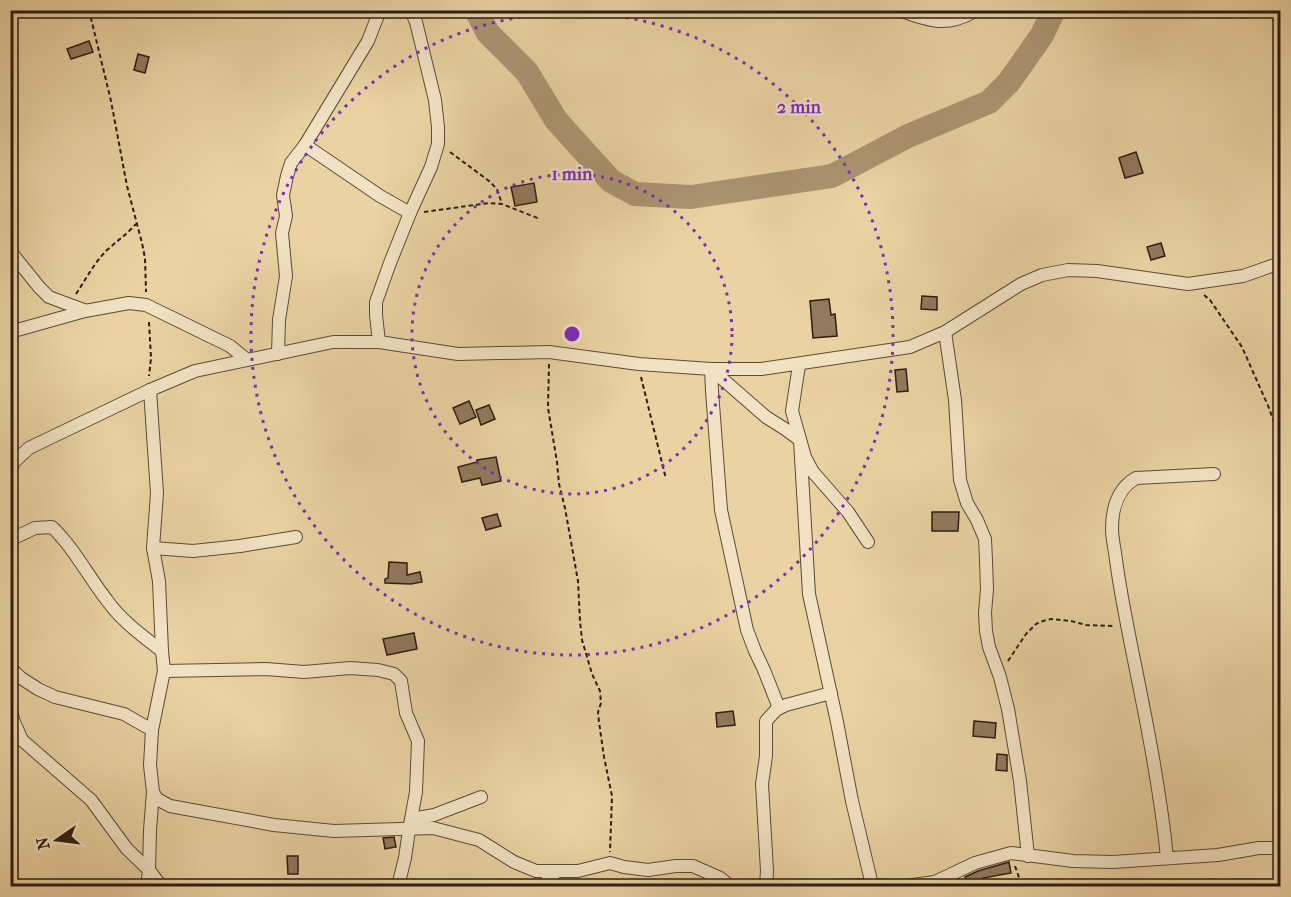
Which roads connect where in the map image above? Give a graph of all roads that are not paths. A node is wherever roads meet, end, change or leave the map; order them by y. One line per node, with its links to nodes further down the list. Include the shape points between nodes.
1 (380, 10): 5 (street, via 368,41)
2 (409, 10): 6 (street, via 416,22 438,127 431,167)
3 (899, 10): 4 (street, via 933,22 961,19)
4 (974, 10)
5 (305, 145): 6 (street); 13 (street, via 291,163 283,195 286,276)
6 (410, 213): 12 (street, via 376,302)
7 (10, 251): 9 (street, via 49,297)
8 (1281, 263): 11 (street, via 1243,276 1188,284 1097,271 1068,270 1042,275)
9 (85, 311): 10 (street); 14 (street, via 146,304 230,346)
10 (10, 332)
11 (945, 332): 15 (street, via 909,347); 36 (street, via 955,400 960,480 985,539 986,631 1008,709)
12 (379, 342): 13 (street, via 333,342); 16 (street, via 458,354 549,352)
13 (278, 354): 14 (street)
14 (247, 360): 17 (street, via 195,371)
15 (799, 364): 16 (street); 18 (street, via 792,411)
16 (711, 369): 18 (street, via 766,417); 30 (street, via 721,510 747,630)
17 (150, 390): 19 (street, via 29,448); 24 (street, via 157,493)
18 (800, 440): 23 (street, via 813,472); 28 (street, via 809,594)
19 (10, 470)
20 (1214, 474): 37 (street, via 1136,478 1122,489 1115,503 1112,529 1118,577 1152,753)
21 (10, 536): 25 (street, via 52,526 110,605)
22 (296, 537): 24 (street, via 193,550)
23 (868, 542)
24 (153, 548): 25 (street, via 159,581)
25 (162, 651): 27 (street)
26 (10, 668): 31 (street, via 55,697 124,714)
27 (164, 671): 31 (street); 34 (street, via 304,672 350,668 394,674 401,681 406,713 418,741)
28 (831, 693): 30 (street); 41 (street)
29 (10, 708): 38 (street, via 22,740 91,800 127,849)
30 (779, 708): 47 (street, via 766,721 762,784)
31 (152, 730): 32 (street)
32 (153, 792): 34 (street, via 170,806 274,825 334,831); 38 (street)
33 (481, 797): 34 (street)
34 (410, 824): 39 (street, via 479,840 514,862 536,871); 45 (street)
35 (1281, 848): 37 (street)
36 (1028, 856): 37 (street, via 1083,861); 42 (street, via 1011,853 975,863)
37 (1167, 857)
38 (149, 870): 43 (street); 44 (street)
39 (556, 872): 40 (street, via 610,863 648,870 693,866); 46 (street)
40 (724, 884)
41 (872, 885): 48 (street); 49 (street)
42 (924, 885): 50 (street)
43 (147, 886)
44 (161, 886)
45 (398, 886)
46 (542, 886)
47 (766, 886)
48 (831, 886)
49 (895, 886)
50 (905, 886)

